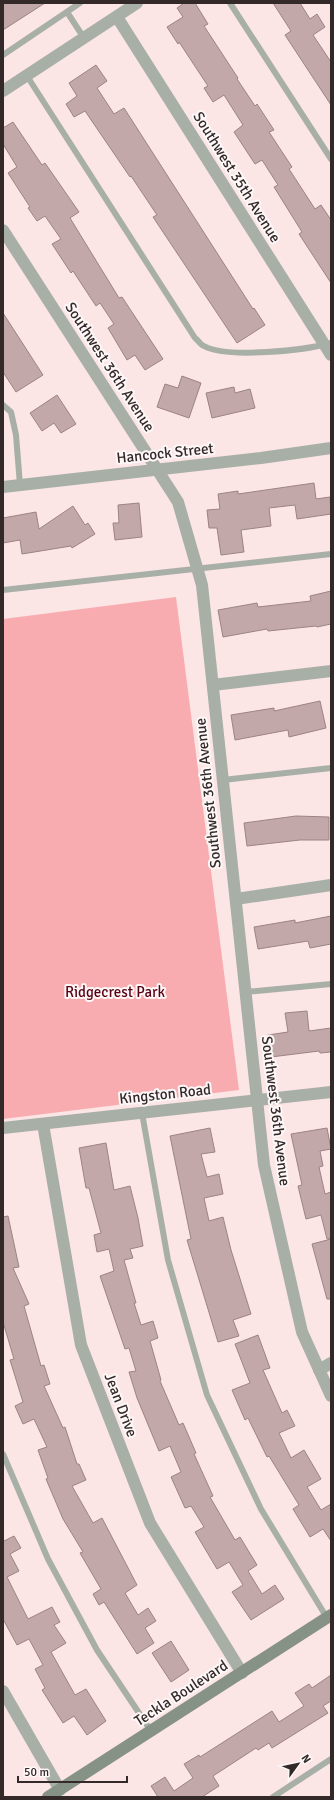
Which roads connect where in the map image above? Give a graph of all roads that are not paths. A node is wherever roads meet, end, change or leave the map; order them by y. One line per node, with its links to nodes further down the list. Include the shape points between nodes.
1 (80, 3): 4 (lane)
2 (137, 3): 5 (street)
3 (230, 3): 10 (lane)
4 (67, 12): 6 (lane); 7 (lane)
5 (117, 16): 6 (street); 12 (street, Southwest 35th Avenue)
6 (84, 38): 8 (street)
7 (3, 55)
8 (26, 76): 9 (street); 12 (lane, via 195,338 204,346 219,351 245,354)
9 (3, 91)
10 (331, 159)
11 (3, 230): 15 (street, Southwest 36th Avenue)
12 (329, 348)
13 (3, 405): 16 (lane, via 11,412 16,435)
14 (331, 448): 15 (street, Hancock Street)
15 (157, 470): 16 (street, Hancock Street); 19 (street, Southwest 36th Avenue, via 178,502)
16 (20, 485): 17 (street, Hancock Street)
17 (3, 487)
18 (331, 554): 19 (lane)
19 (198, 569): 20 (lane); 22 (street, Southwest 36th Avenue)
20 (3, 590)
21 (331, 671): 22 (street)
22 (213, 684): 24 (street, Southwest 36th Avenue)
23 (331, 768): 24 (lane)
24 (223, 780): 26 (street, Southwest 36th Avenue)
25 (331, 885): 26 (street)
26 (236, 899): 28 (street, Southwest 36th Avenue)
27 (331, 984): 28 (lane)
28 (245, 992): 30 (street, Southwest 36th Avenue)
29 (331, 1092): 30 (street, Kingston Road)
30 (257, 1100): 31 (street, Kingston Road); 35 (street, Southwest 36th Avenue, via 264,1165 302,1332)
31 (142, 1113): 32 (street, Kingston Road); 38 (lane, via 168,1260 207,1395 260,1509)
32 (43, 1124): 33 (street, Kingston Road); 39 (street, Jean Drive, via 81,1345 150,1523)
33 (3, 1128)
34 (331, 1363): 35 (street)
35 (319, 1370): 36 (street, Southwest 36th Avenue)
36 (331, 1396)
37 (3, 1454): 41 (lane, via 48,1559 97,1650)
38 (329, 1616): 39 (main road, Teckla Boulevard)
39 (242, 1673): 41 (main road, Teckla Boulevard)
40 (3, 1691): 43 (street)
41 (151, 1731): 43 (main road, Teckla Boulevard)
42 (331, 1759): 45 (lane)
43 (60, 1790): 44 (main road, Teckla Boulevard)
44 (48, 1797)
45 (273, 1797)

